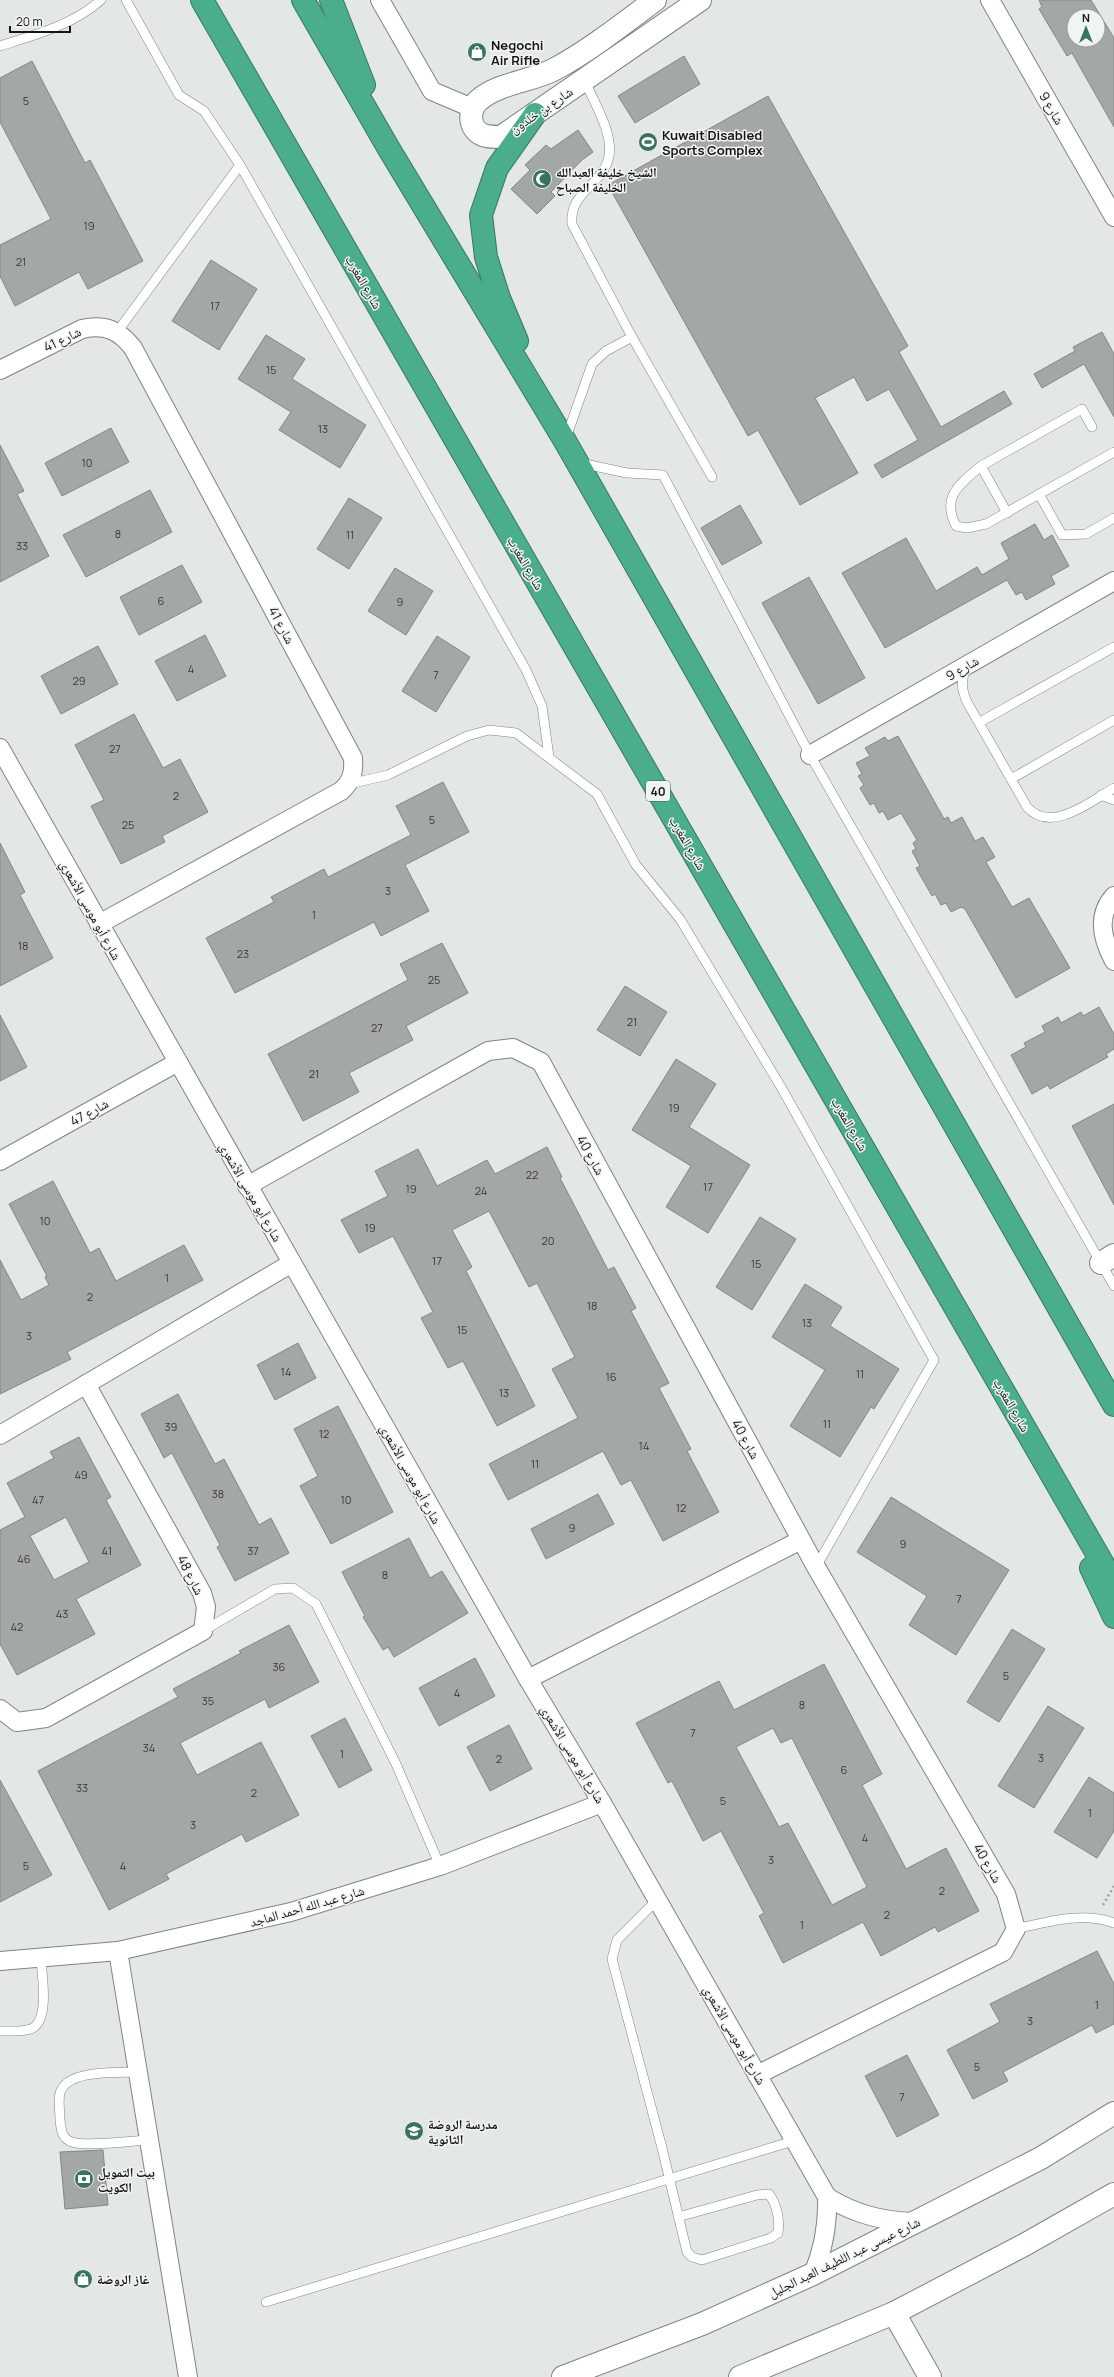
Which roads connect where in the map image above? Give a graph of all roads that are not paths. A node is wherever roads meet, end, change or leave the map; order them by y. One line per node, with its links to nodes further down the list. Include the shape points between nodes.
1 (101, 0): 10 (lane, via 92,8 48,32)
2 (126, 0): 15 (lane, via 179,95 204,111)
3 (303, 0): 14 (highway)
4 (331, 0): 14 (highway)
5 (380, 0): 12 (street, via 432,92)
6 (655, 0): 12 (main road, شارع بن خلدون, via 554,70 502,88 479,99)
7 (700, 0): 11 (main road, شارع بن خلدون)
8 (990, 0): 16 (street, شارع 9)
9 (202, 2): 55 (highway, شارع المغرب / 40)
10 (0, 46)
11 (585, 81): 13 (main road, شارع بن خلدون); 18 (lane, via 607,134 609,156 602,173 573,206 572,224)
12 (472, 108): 13 (main road, شارع بن خلدون, via 473,126 483,135 492,137 501,137)
13 (535, 114): 20 (highway, via 497,168 481,215 486,257 499,298)
14 (389, 149): 20 (highway)
15 (240, 165): 17 (lane); 37 (lane, via 526,670 542,706)
16 (1114, 217)
17 (117, 332): 19 (street, شارع 41, via 94,326 82,329); 39 (street, شارع 41, via 133,348 349,748 354,772)
18 (632, 336): 22 (lane, via 606,351 592,364); 26 (lane)
19 (0, 370)
20 (553, 423): 22 (highway)
21 (1092, 427): 25 (lane, via 1082,409)
22 (565, 441): 24 (highway)
23 (1114, 452): 27 (lane)
24 (577, 463): 36 (lane, via 627,473 663,475); 53 (highway)
25 (981, 466): 28 (lane); 28 (lane, via 961,483 950,498 950,514 956,526 967,528 986,524)
26 (712, 477)
27 (1039, 494): 28 (lane); 29 (lane, via 1062,535 1086,534)
28 (1007, 513)
29 (1114, 518)
30 (1114, 581): 32 (street, شارع 9)
31 (1114, 647): 34 (lane)
32 (969, 664): 34 (lane, via 962,676 962,685 967,702); 36 (street, شارع 9)
33 (1114, 720): 38 (lane)
34 (980, 722): 38 (lane)
35 (0, 748): 44 (street, شارع أبو موسى الأشعري)
36 (810, 755): 49 (lane)
37 (549, 757): 39 (lane, via 516,733 489,730 467,736 388,775); 57 (lane, via 597,794 636,865 680,919 781,1087 934,1360)
38 (1011, 779): 41 (lane, via 1027,807 1034,815 1042,818 1064,815)
39 (350, 784): 44 (street)
40 (1114, 788): 41 (lane)
41 (1101, 795): 42 (lane)
42 (1114, 800)
43 (1114, 896): 45 (street, via 1107,904 1101,925 1104,944)
44 (99, 924): 46 (street, شارع أبو موسى الأشعري)
45 (1114, 961)
46 (178, 1062): 47 (street, شارع 47); 48 (street, شارع أبو موسى الأشعري)
47 (0, 1161)
48 (247, 1186): 50 (street, شارع أبو موسى الأشعري); 56 (street, شارع 40, via 488,1052 513,1048 541,1062)
49 (1108, 1259): 51 (lane)
50 (292, 1263): 52 (street); 61 (street, شارع أبو موسى الأشعري)
51 (1114, 1286)
52 (86, 1384): 54 (street); 60 (street, شارع 48, via 202,1593 206,1608)
53 (1114, 1405)
54 (0, 1435)
55 (1043, 1459): 58 (highway, شارع المغرب / 40); 59 (highway)
56 (801, 1540): 57 (street, شارع 40); 61 (street)
57 (816, 1567): 67 (street, شارع 40, via 1006,1894)
58 (1114, 1583)
59 (1114, 1617)
60 (203, 1631): 62 (street, via 46,1718 17,1722); 64 (lane, via 275,1589 294,1588 316,1604 396,1764)
61 (528, 1679): 63 (street, شارع أبو موسى الأشعري)
62 (0, 1709)
63 (602, 1803): 64 (street, شارع عبد الله أحمد الماجد); 65 (street, شارع أبو موسى الأشعري)
64 (440, 1866): 68 (street, شارع عبد الله أحمد الماجد, via 291,1912)
65 (657, 1900): 73 (street, شارع أبو موسى الأشعري); 77 (lane, via 617,1940 612,1958)
66 (1114, 1923): 67 (lane, via 1083,1917 1053,1920)
67 (1016, 1929): 73 (street, via 1003,1952)
68 (118, 1951): 69 (street, شارع عبد الله أحمد الماجد); 72 (street)
69 (41, 1958): 70 (street, شارع عبد الله أحمد الماجد); 71 (lane, via 41,2019 28,2030)
70 (0, 1961)
71 (0, 2031)
72 (137, 2072): 75 (street); 75 (lane, via 80,2076 68,2081 59,2098 61,2131 67,2139 79,2143)
73 (757, 2075): 76 (street, شارع أبو موسى الأشعري)
74 (1114, 2113): 81 (main road, شارع عيسى عبد اللطيف العبد الجليل, via 1041,2158)
75 (148, 2140): 85 (street)
76 (793, 2141): 77 (lane); 79 (street, شارع أبو موسى الأشعري)
77 (669, 2178): 80 (lane); 83 (lane)
78 (1114, 2194): 84 (main road, via 1024,2245)
79 (827, 2197): 81 (street, شارع أبو موسى الأشعري, via 868,2217); 82 (street, via 826,2237)
80 (678, 2217): 80 (lane, via 769,2194 775,2202 779,2225 778,2233 771,2238 702,2260 692,2257 687,2252)
81 (914, 2222): 82 (main road, شارع عيسى عبد اللطيف العبد الجليل)
82 (813, 2274): 86 (main road, شارع عيسى عبد اللطيف العبد الجليل, via 702,2324)
83 (266, 2302)
84 (894, 2312): 87 (main road); 88 (main road)
85 (188, 2377)
86 (563, 2377)
87 (740, 2377)
88 (930, 2377)

